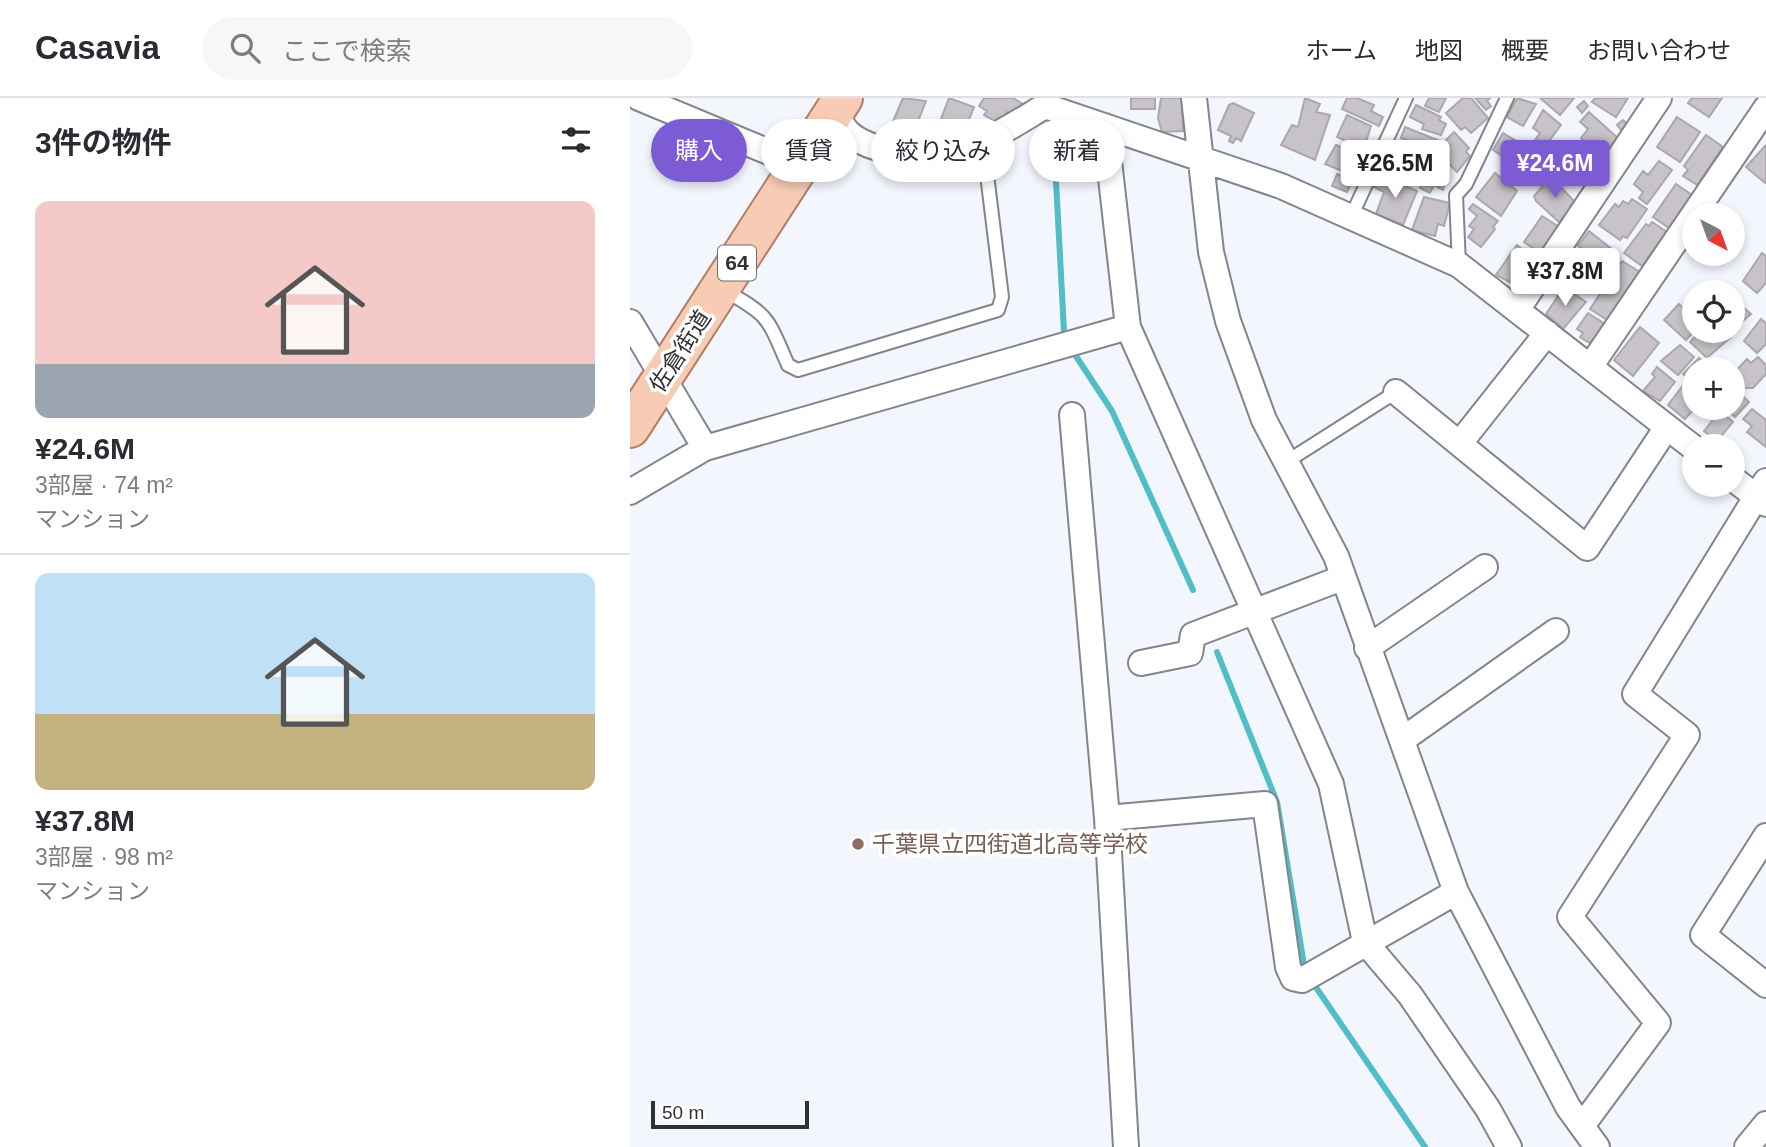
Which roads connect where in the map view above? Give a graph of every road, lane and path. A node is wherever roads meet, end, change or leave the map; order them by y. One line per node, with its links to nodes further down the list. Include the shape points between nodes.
1 (639, 98): 13 (street)
2 (1195, 98): 14 (street)
3 (1406, 98): 18 (lane)
4 (1507, 98): 19 (lane, via 1466,184 1456,194)
5 (1659, 98): 21 (street)
6 (838, 105): 12 (street, via 849,133)
7 (1050, 106): 9 (street); 10 (street)
8 (1766, 108): 25 (street)
9 (1086, 119)
10 (1015, 125)
11 (1125, 133): 14 (street)
12 (871, 146)
13 (761, 148)
14 (1199, 157): 18 (street); 34 (street, via 1211,252 1228,321 1264,420)
15 (788, 182): 20 (main road, 佐倉街道 / 64)
16 (988, 182): 20 (lane, via 1002,298 998,310 798,370 788,365 761,311)
17 (1111, 182): 23 (street)
18 (1351, 217): 19 (street)
19 (1459, 265): 21 (street)
20 (720, 288): 26 (main road, 佐倉街道 / 64)
21 (1517, 310): 24 (street)
22 (630, 322): 26 (street)
23 (1128, 327): 33 (street); 40 (street)
24 (1546, 333): 25 (street); 32 (street)
25 (1590, 368): 29 (street)
26 (664, 376): 30 (main road, 佐倉街道 / 64); 33 (street)
27 (1396, 392): 32 (street); 34 (lane)
28 (1072, 415): 45 (street)
29 (1667, 427): 31 (street); 32 (street, via 1587,548)
30 (630, 428)
31 (1682, 439)
32 (1460, 443)
33 (705, 448): 36 (street)
34 (1286, 462): 39 (street, via 1336,556)
35 (1745, 485): 37 (street)
36 (630, 492)
37 (1762, 494): 51 (street, via 1635,694 1687,734 1570,918 1658,1023)
38 (1485, 567): 42 (street)
39 (1342, 578): 40 (street); 42 (street)
40 (1255, 614): 43 (street, via 1194,635 1190,653); 48 (street, via 1331,784)
41 (1556, 631): 44 (street)
42 (1367, 648): 44 (street)
43 (1141, 663)
44 (1402, 740): 47 (street)
45 (1107, 818): 48 (street, via 1265,804 1293,978 1308,976); 52 (street)
46 (1766, 836): 49 (street, via 1703,935)
47 (1456, 892): 48 (street); 51 (street)
48 (1365, 942): 53 (street, via 1410,995)
49 (1766, 985)
50 (1766, 1124): 55 (street)
51 (1582, 1126): 54 (street)
52 (1126, 1147)
53 (1509, 1147)
54 (1597, 1147)
55 (1747, 1147)

